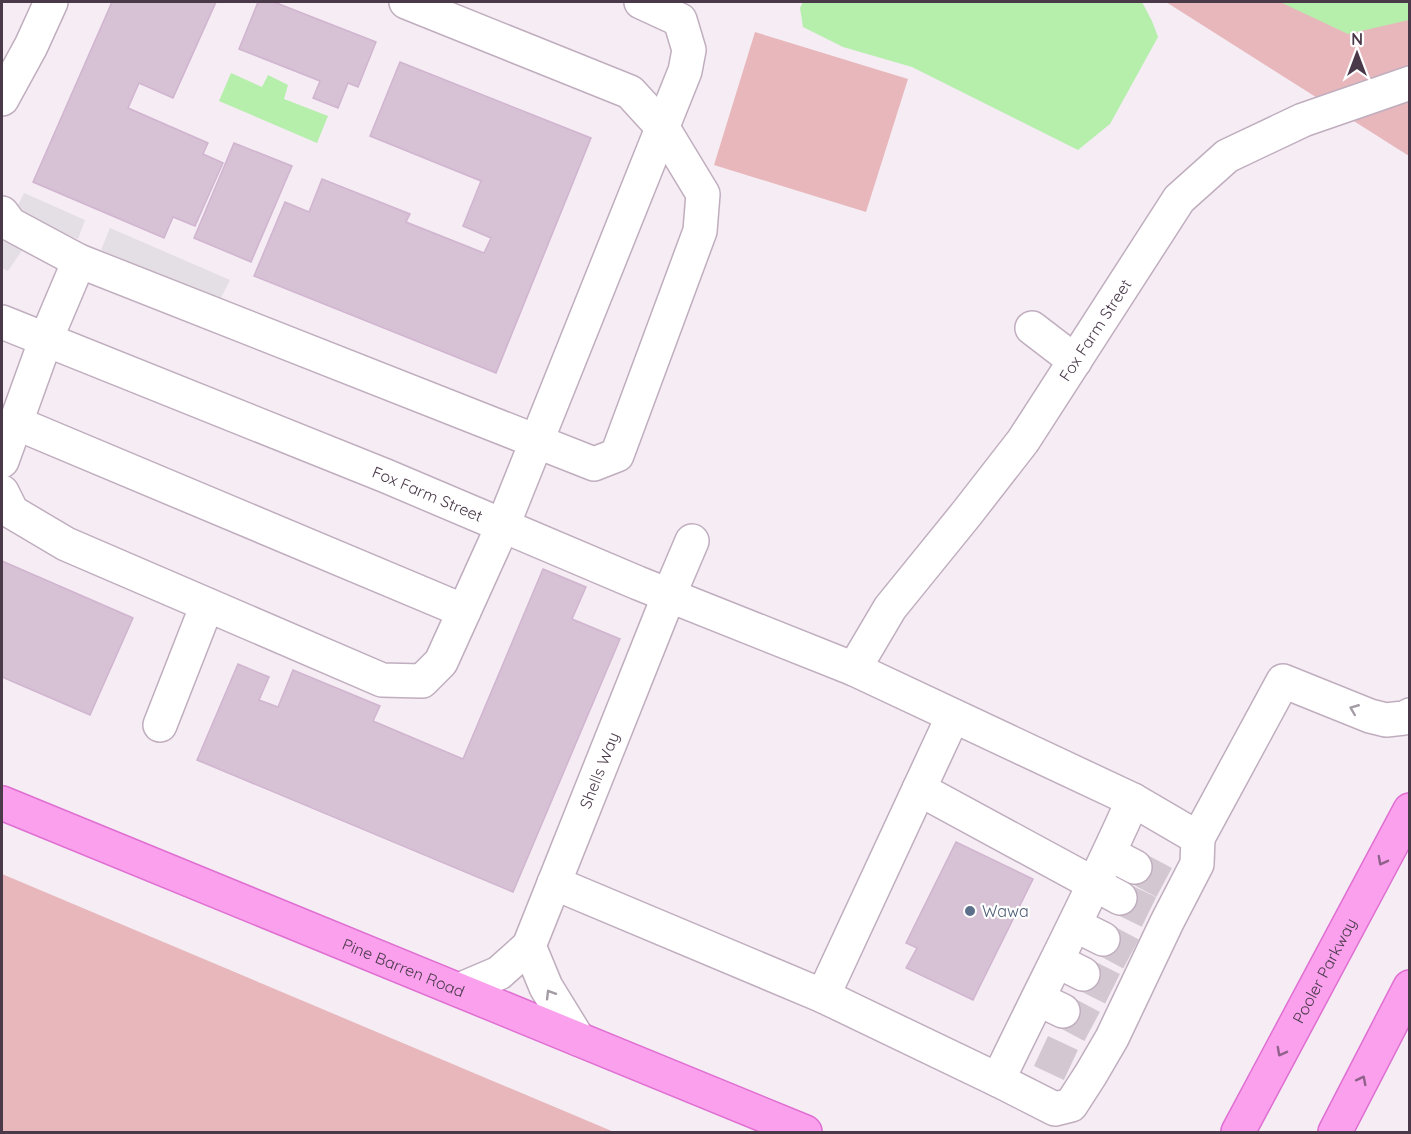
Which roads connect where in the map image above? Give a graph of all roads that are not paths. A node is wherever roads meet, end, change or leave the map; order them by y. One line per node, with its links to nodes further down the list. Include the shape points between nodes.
1 (51, 2): 5 (lane)
2 (406, 2): 6 (lane, via 630,92)
3 (641, 2): 6 (lane, via 680,20 689,50 686,71)
4 (1410, 83): 12 (lane, Fox Farm Street, via 1303,120 1227,156 1179,199)
5 (2, 99)
6 (663, 128): 14 (lane); 14 (lane, via 703,194 700,231 617,455 594,464)
7 (2, 213): 8 (lane, via 10,224)
8 (79, 261): 11 (lane); 14 (lane)
9 (2, 322): 11 (lane, Fox Farm Street)
10 (1032, 328): 12 (lane)
11 (46, 339): 13 (lane); 17 (lane, Fox Farm Street)
12 (1075, 361): 22 (lane, Fox Farm Street, via 1023,441 890,608)
13 (15, 423): 15 (lane); 21 (lane)
14 (536, 442): 17 (lane)
15 (2, 461)
16 (2, 492): 20 (lane, via 12,513 66,544)
17 (503, 525): 19 (lane, Fox Farm Street); 21 (lane)
18 (692, 541): 19 (lane, Shells Way)
19 (669, 595): 22 (lane, Fox Farm Street); 31 (lane, Shells Way)
20 (207, 605): 21 (lane, via 382,680 422,681 441,662); 25 (lane)
21 (464, 611)
22 (854, 669): 24 (lane, Fox Farm Street)
23 (1410, 715): 30 (lane, one-way to 30, via 1386,720 1370,716 1283,681)
24 (953, 716): 26 (lane); 27 (lane, Fox Farm Street)
25 (160, 725)
26 (919, 789): 32 (lane); 37 (lane)
27 (1133, 800): 30 (lane, Fox Farm Street); 32 (lane, via 1122,860)
28 (2, 803): 36 (main road, Pine Barren Road)
29 (1410, 810): 41 (main road, Pooler Parkway, one-way to 41)
30 (1198, 837): 33 (lane, via 1197,864 1174,888 1158,917)
31 (554, 883): 34 (lane, Shells Way); 37 (lane)
32 (1107, 891): 33 (lane)
33 (1114, 945): 39 (lane, via 1070,968 1029,1045); 39 (lane, via 1122,993 1082,1070 1071,1105 1055,1109)
34 (529, 946): 36 (lane, Shells Way, via 499,973); 38 (lane, one-way to 34, via 546,987)
35 (1410, 987): 42 (main road, one-way to 35)
36 (459, 990): 38 (main road, Pine Barren Road)
37 (823, 996): 39 (lane)
38 (578, 1039): 40 (main road, Pine Barren Road)
39 (998, 1080)
40 (805, 1132)
41 (1238, 1132)
42 (1335, 1132)

